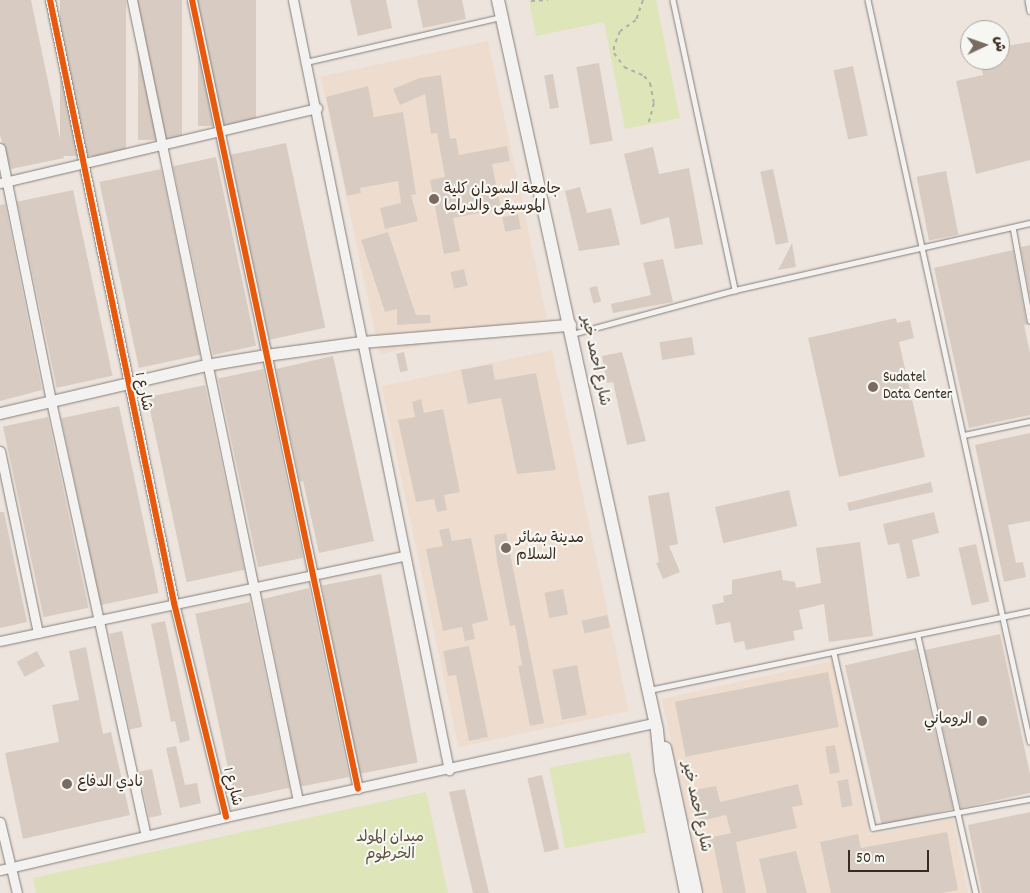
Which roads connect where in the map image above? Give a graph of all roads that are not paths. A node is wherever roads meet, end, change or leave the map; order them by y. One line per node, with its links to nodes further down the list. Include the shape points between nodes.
1 (50, 0): 16 (street, شارع 1)
2 (132, 0): 14 (street)
3 (192, 0): 13 (street)
4 (293, 0): 11 (street)
5 (498, 0): 10 (main road, شارع احمد خير)
6 (673, 0): 21 (lane)
7 (868, 0): 20 (lane)
8 (1028, 0): 9 (lane)
9 (1030, 11)
10 (502, 16): 11 (lane); 23 (main road, شارع احمد خير)
11 (306, 62): 12 (street)
12 (317, 108): 13 (street); 24 (street)
13 (220, 132): 14 (street); 25 (street)
14 (161, 146): 16 (street); 26 (street)
15 (0, 148): 17 (street)
16 (86, 165): 17 (street); 27 (street, شارع 1)
17 (4, 182): 28 (street)
18 (1030, 223): 19 (lane)
19 (1013, 227): 20 (lane); 22 (lane)
20 (921, 249): 21 (lane); 31 (lane)
21 (735, 290): 23 (lane)
22 (1030, 320)
23 (571, 329): 24 (street); 44 (main road, شارع احمد خير)
24 (362, 342): 25 (street); 33 (street)
25 (266, 355): 26 (street); 34 (street)
26 (206, 365): 27 (street); 35 (street)
27 (127, 384): 28 (street); 36 (street, شارع 1)
28 (51, 401): 29 (street); 39 (street)
29 (0, 412)
30 (1030, 421): 31 (lane)
31 (964, 435): 38 (lane)
32 (0, 452): 40 (street)
33 (404, 556): 34 (street); 47 (street)
34 (312, 573): 35 (street); 48 (street)
35 (254, 585): 36 (street); 50 (street)
36 (174, 603): 39 (street); 52 (street, شارع 1)
37 (1030, 611): 38 (lane)
38 (1001, 618): 41 (lane); 46 (lane)
39 (98, 619): 40 (street); 54 (street)
40 (38, 633): 42 (street)
41 (918, 636): 43 (lane); 51 (lane)
42 (0, 641)
43 (834, 653): 44 (lane); 51 (lane, via 871,826 877,829)
44 (648, 690): 45 (main road, شارع احمد خير)
45 (656, 726): 47 (street); 58 (main road, شارع احمد خير, via 661,770); 59 (main road, شارع احمد خير, via 664,743)
46 (1030, 742)
47 (449, 770): 48 (street)
48 (358, 789): 50 (street)
49 (1030, 799): 51 (lane)
50 (298, 801): 52 (street)
51 (959, 814): 60 (lane)
52 (226, 817): 54 (street)
53 (0, 822): 55 (street)
54 (146, 835): 55 (street)
55 (11, 867): 56 (street); 57 (street)
56 (0, 870)
57 (17, 893)
58 (686, 893)
59 (696, 893)
60 (976, 893)

